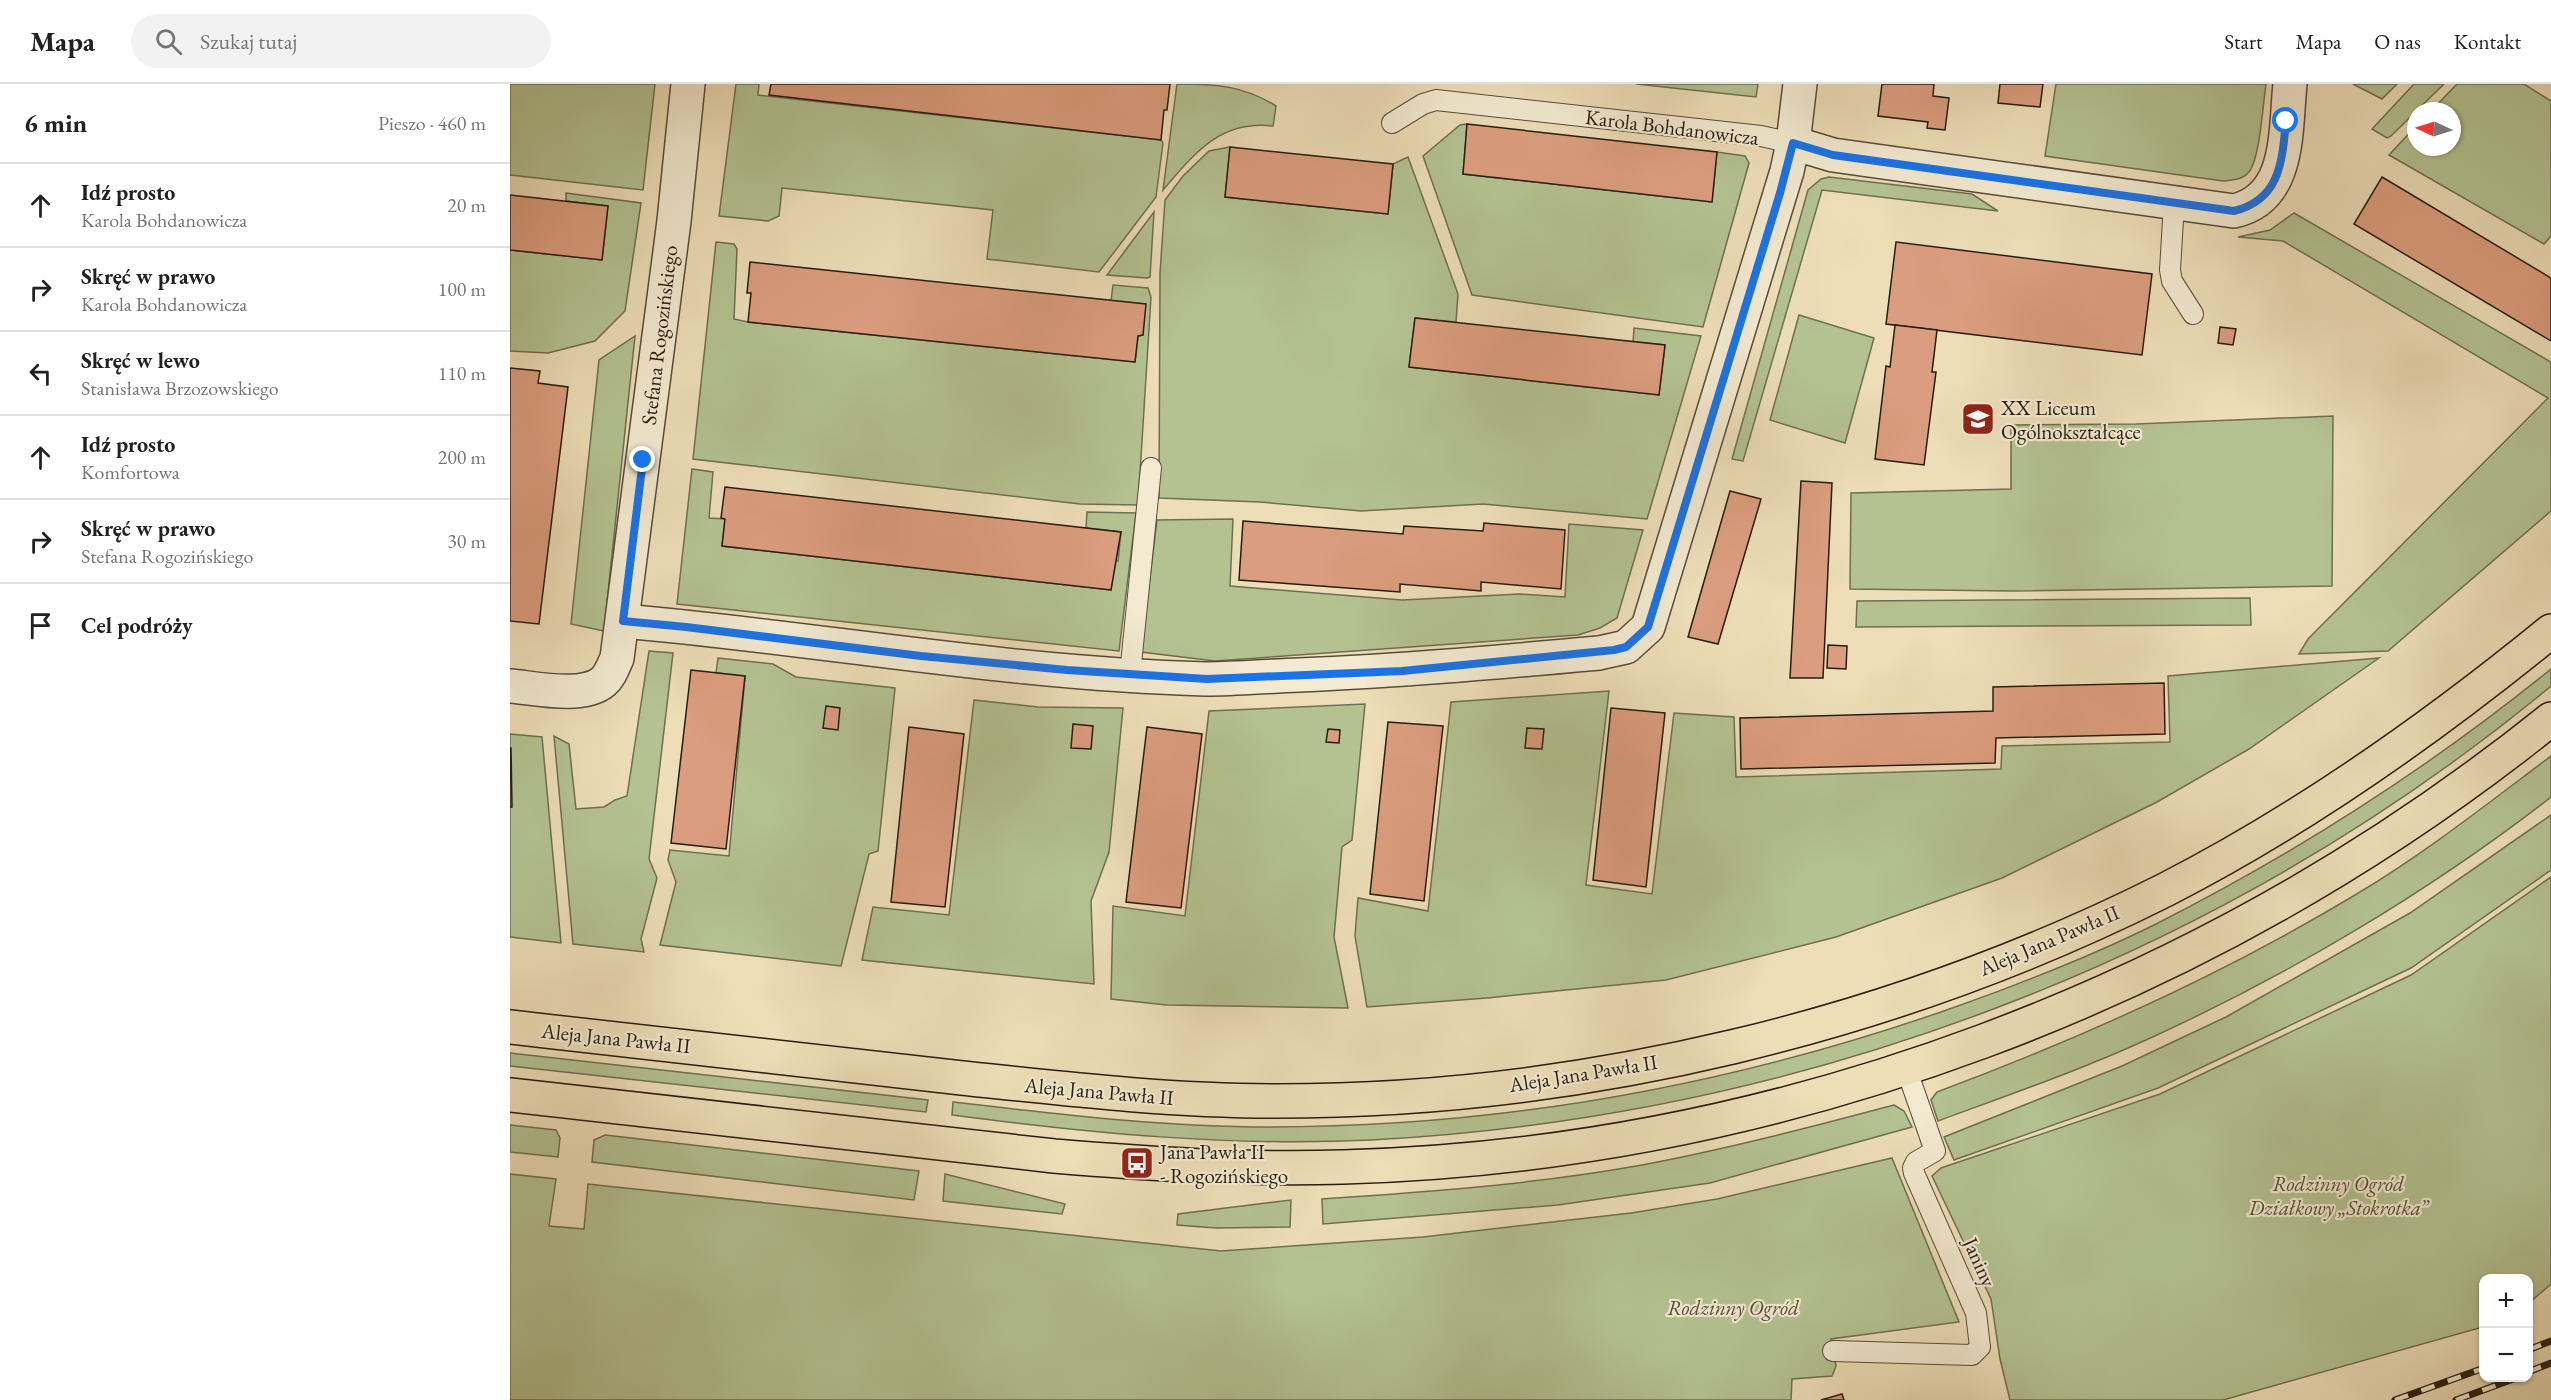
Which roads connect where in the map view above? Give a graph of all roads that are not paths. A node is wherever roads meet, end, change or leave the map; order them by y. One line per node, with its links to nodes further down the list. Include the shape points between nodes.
1 (688, 84): 9 (street, Stefana Rogozińskiego)
2 (1800, 84): 5 (street)
3 (2290, 84): 6 (street, Karola Bohdanowicza, via 2283,154 2268,193 2256,203 2234,211)
4 (1392, 123): 5 (lane, Karola Bohdanowicza, via 1436,100 1761,136)
5 (1793, 143): 6 (street, Karola Bohdanowicza, via 1833,155); 11 (street, via 1648,627 1626,647 1599,653 1402,671 1207,679)
6 (2174, 203): 7 (lane, via 2170,270 2172,281)
7 (2193, 314)
8 (1151, 468): 11 (lane)
9 (623, 621): 11 (street, via 921,656); 12 (street, Stefana Rogozińskiego, via 610,675 590,690)
10 (2551, 631): 14 (main road, Aleja Jana Pawła II, via 2479,689 2345,785 2166,889 2009,959 1916,993 1799,1029 1645,1065 1450,1092 1308,1100 1220,1100 1069,1089)
11 (1130, 674)
12 (510, 686)
13 (2551, 719): 15 (main road, via 2398,831 2259,916 2061,1010)
14 (510, 1027)
15 (1906, 1068): 16 (main road, via 1745,1113 1620,1139 1485,1157 1345,1167 1205,1166 1077,1158); 17 (lane, Janiny, via 1935,1151 1916,1162 1914,1173 1976,1313 1980,1347 1972,1355)
16 (510, 1095)
17 (1833, 1351)

